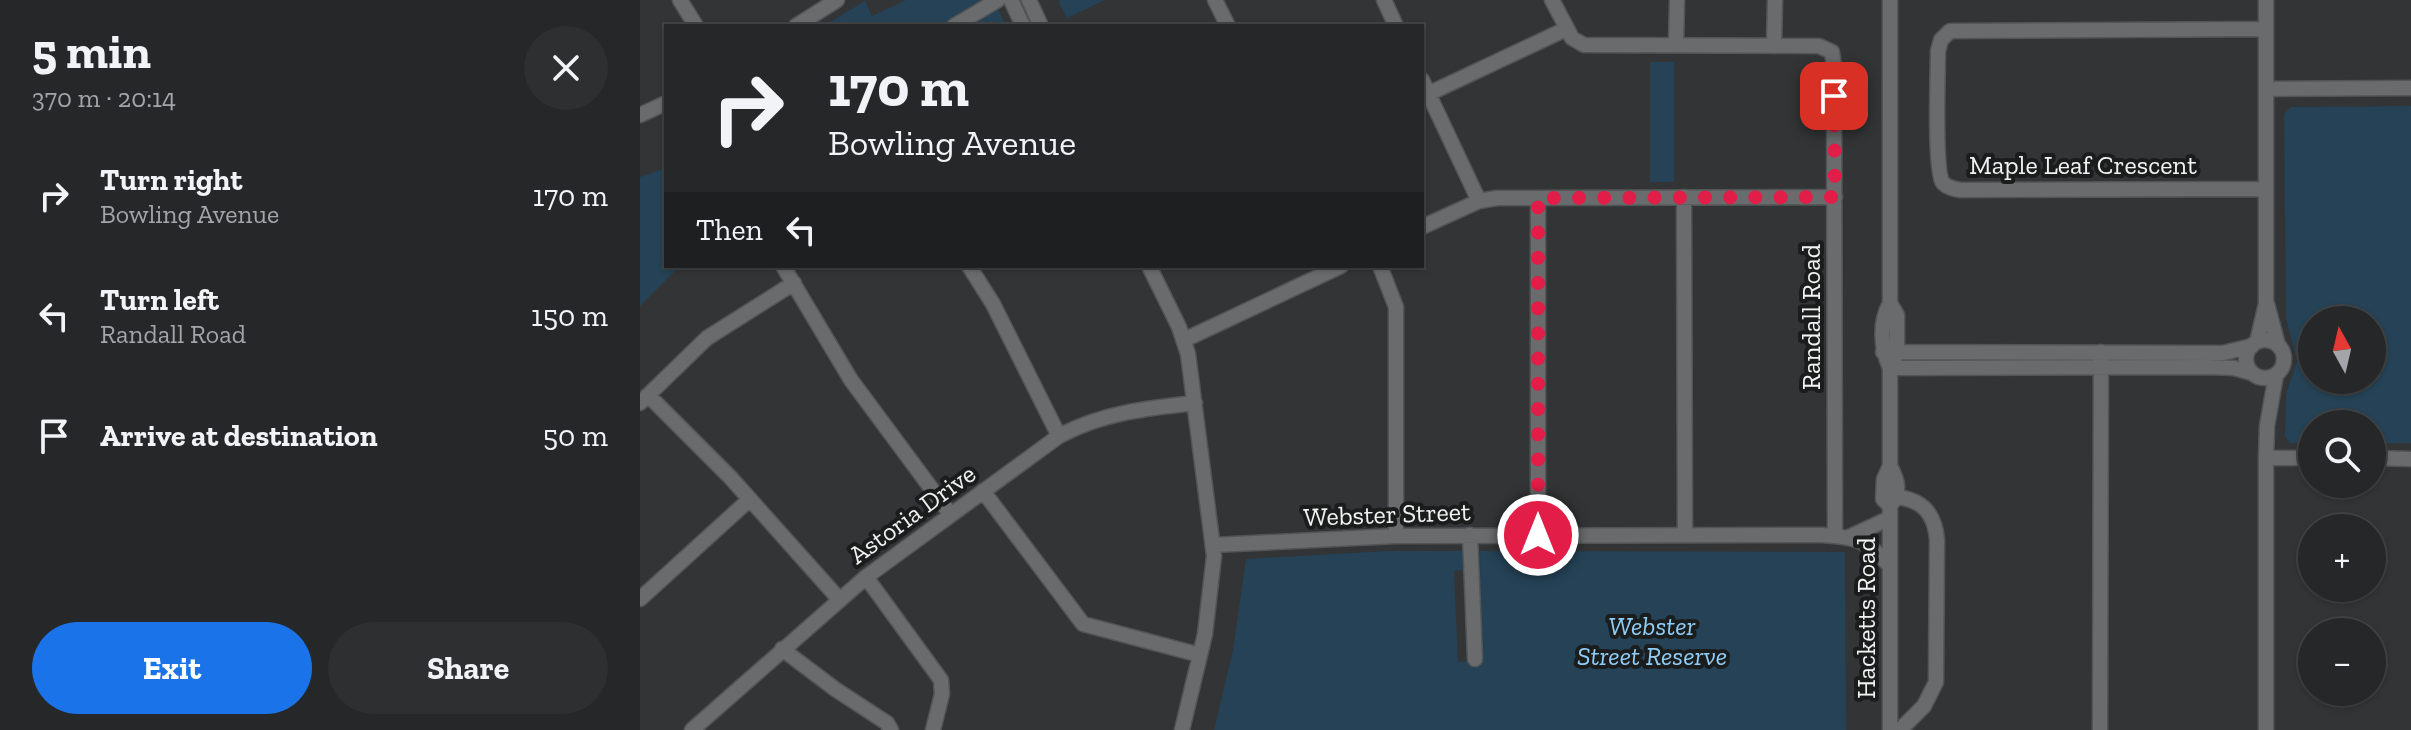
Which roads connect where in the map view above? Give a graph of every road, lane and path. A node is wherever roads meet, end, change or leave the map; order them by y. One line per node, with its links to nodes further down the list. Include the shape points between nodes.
1 (680, 0): 13 (street)
2 (837, 0): 14 (street)
3 (998, 0): 15 (street)
4 (1011, 0): 16 (street)
5 (1029, 0): 17 (street)
6 (1215, 0): 18 (street)
7 (1384, 0): 19 (street)
8 (1552, 0): 20 (street)
9 (1677, 0): 22 (street)
10 (1775, 0): 23 (street)
11 (1890, 0): 45 (street, Hacketts Road, via 1890,303 1897,315)
12 (2266, 0): 21 (street)
13 (695, 24)
14 (799, 24)
15 (957, 24)
16 (1022, 24)
17 (1040, 24)
18 (1221, 24)
19 (1395, 24)
20 (1566, 29): 22 (street, via 1584,45); 24 (street)
21 (2266, 29): 26 (street); 29 (street, Maple Leaf Crescent, via 1950,31 1938,51 1938,164 1943,183 1950,188)
22 (1676, 45): 23 (street)
23 (1774, 46): 31 (street, Randall Road, via 1819,46 1834,60)
24 (1425, 87): 33 (street)
25 (2411, 88): 26 (street)
26 (2266, 89): 29 (street)
27 (664, 104): 28 (street)
28 (640, 115)
29 (2266, 189): 41 (street)
30 (1684, 197): 31 (street); 32 (street); 65 (street)
31 (1835, 197): 67 (street, Randall Road)
32 (1538, 198): 33 (street); 64 (street)
33 (1479, 201): 34 (street)
34 (1424, 226)
35 (784, 268): 40 (street)
36 (970, 268): 54 (street)
37 (1150, 268): 42 (street)
38 (1337, 268): 42 (street)
39 (1381, 268): 66 (street, via 1396,307)
40 (794, 283): 51 (street, via 716,331); 62 (street, via 851,380)
41 (2266, 304): 43 (street); 44 (street)
42 (1184, 340): 52 (street)
43 (2255, 344): 44 (street); 46 (street, via 2223,353); 49 (street, via 2246,362)
44 (2278, 345): 50 (street, via 2284,360)
45 (1890, 352): 46 (street); 48 (street, Hacketts Road)
46 (2101, 352): 47 (street)
47 (2100, 367): 48 (street); 49 (street, via 2225,367); 82 (street)
48 (1890, 368): 61 (street, Hacketts Road, via 1890,466 1883,499)
49 (2256, 375): 50 (street); 53 (street)
50 (2276, 375): 53 (street)
51 (644, 399): 60 (street)
52 (1195, 403): 54 (street, Astoria Drive, via 1114,414); 68 (street)
53 (2267, 426): 55 (street)
54 (1059, 436): 59 (street, Astoria Drive)
55 (2266, 458): 56 (street); 83 (street)
56 (2298, 458)
57 (2386, 458): 58 (street)
58 (2411, 459)
59 (983, 491): 62 (street, Astoria Drive); 74 (street, via 1083,624)
60 (750, 499): 71 (street); 72 (street)
61 (1893, 507): 67 (street, Webster Street); 69 (street, Hacketts Road); 81 (street, via 1911,499 1922,505 1936,523 1937,540 1936,682 1924,706)
62 (951, 515): 70 (street, Astoria Drive)
63 (1470, 535): 64 (street, Webster Street); 66 (street, Webster Street); 75 (street)
64 (1538, 535): 65 (street, Webster Street)
65 (1685, 535): 67 (street, Webster Street)
66 (1396, 536): 68 (street, Webster Street)
67 (1842, 536): 69 (street, via 1865,542)
68 (1214, 545): 74 (street)
69 (1890, 566): 80 (street, Hacketts Road)
70 (866, 577): 72 (street, Astoria Drive); 78 (street, via 941,680)
71 (640, 599)
72 (839, 599): 73 (street, Astoria Drive)
73 (782, 649): 76 (street, Astoria Drive); 77 (street)
74 (1200, 655): 79 (street)
75 (1475, 659)
76 (692, 730)
77 (891, 730)
78 (933, 730)
79 (1182, 730)
80 (1890, 730)
81 (1900, 730)
82 (2100, 730)
83 (2266, 730)

